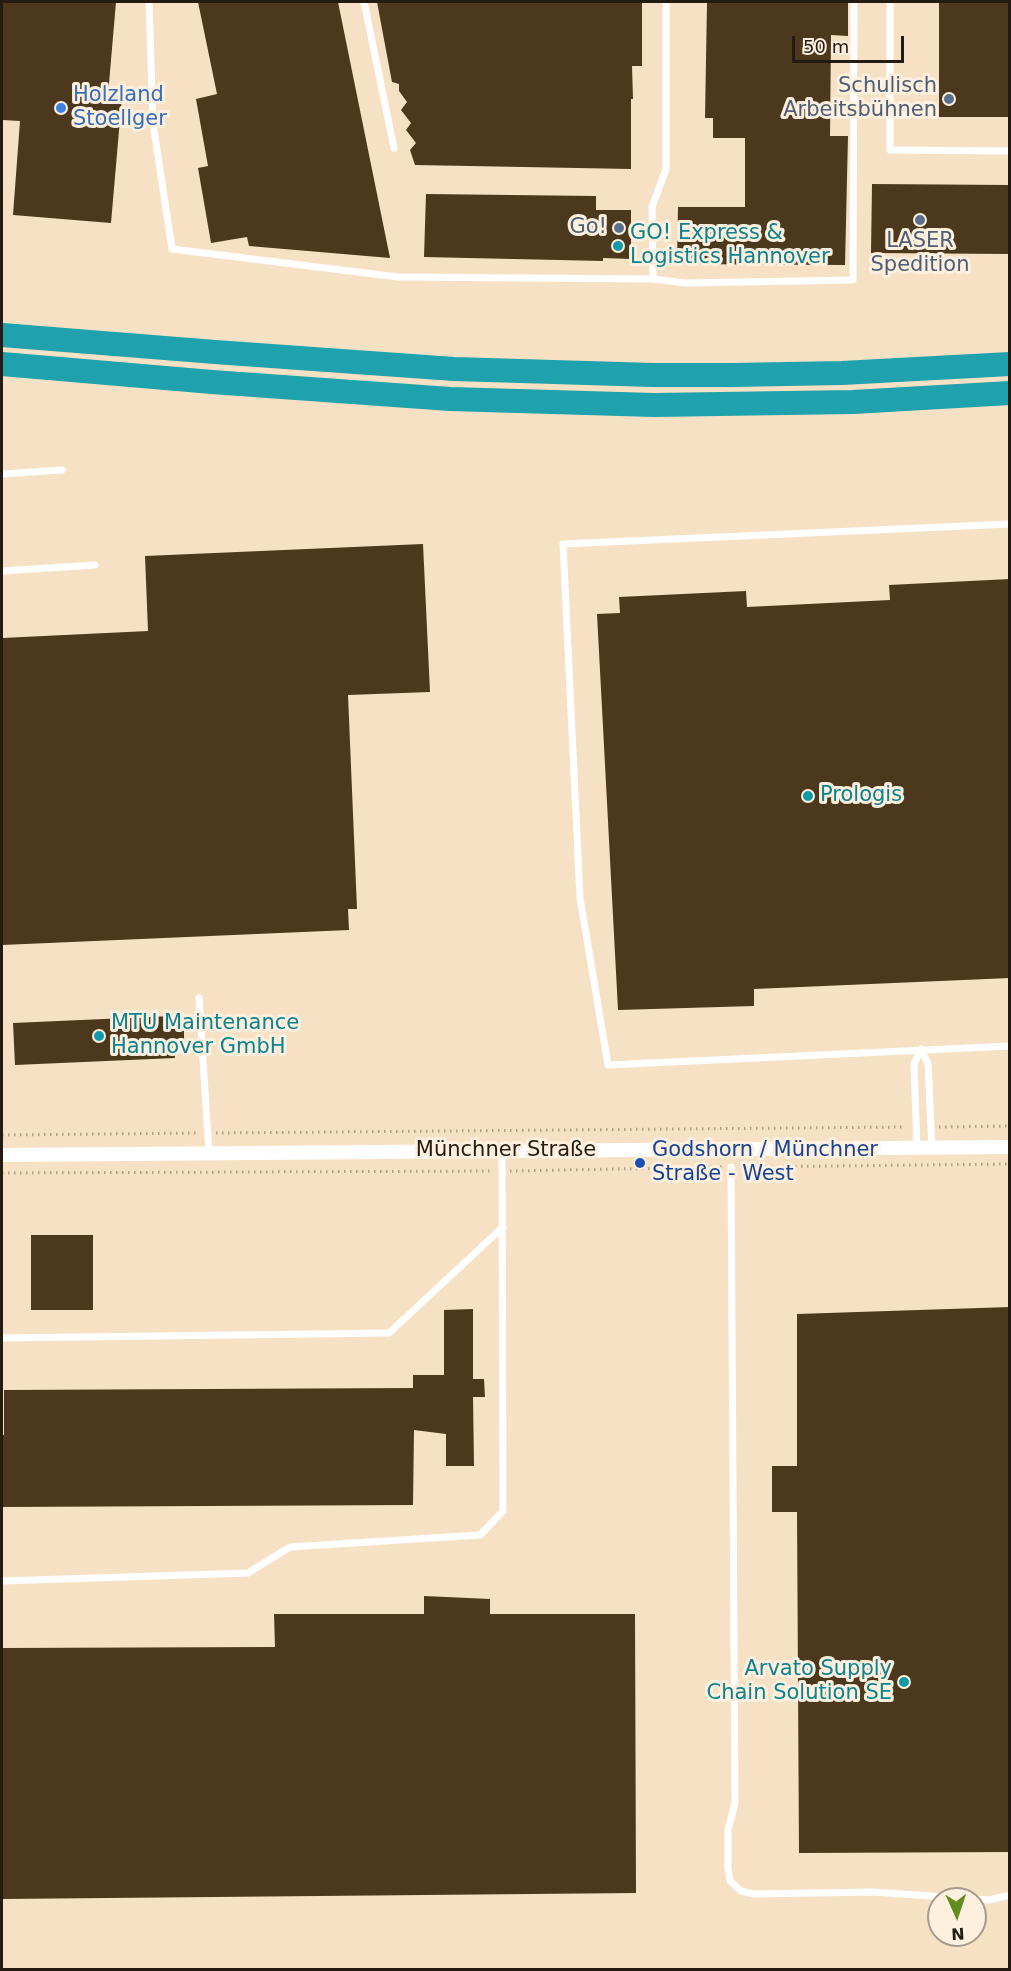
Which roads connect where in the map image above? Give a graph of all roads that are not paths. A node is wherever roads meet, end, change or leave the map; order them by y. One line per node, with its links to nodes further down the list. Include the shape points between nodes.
1 (149, 2): 8 (lane, via 153,123 172,249 398,277)
2 (364, 2): 6 (lane)
3 (666, 2): 8 (lane, via 666,169 652,207)
4 (854, 2): 8 (lane, via 853,280 685,284)
5 (890, 2): 7 (lane, via 890,150)
6 (394, 148)
7 (1010, 151)
8 (653, 279)
9 (2, 334): 11 (highway, via 454,369 652,375 842,373)
10 (2, 364): 12 (highway, via 450,399 654,405 853,402)
11 (1010, 364)
12 (1010, 393)
13 (62, 471): 14 (lane)
14 (2, 474)
15 (1010, 524): 20 (lane, via 563,544 580,898 608,1065)
16 (95, 565): 17 (lane)
17 (2, 571)
18 (199, 998): 25 (lane)
19 (1010, 1046): 20 (lane)
20 (921, 1049): 22 (lane, via 914,1064); 23 (lane, via 928,1064)
21 (1010, 1147): 23 (street, Münchner Straße)
22 (916, 1148): 23 (street, Münchner Straße); 24 (street, Münchner Straße)
23 (932, 1148)
24 (502, 1151): 25 (street, Münchner Straße); 28 (lane)
25 (209, 1153): 26 (street, Münchner Straße)
26 (2, 1155)
27 (730, 1167): 31 (lane, via 735,1803 728,1830 730,1881 741,1891 754,1894 873,1892 989,1900)
28 (502, 1227): 29 (lane, via 389,1333); 30 (lane, via 503,1511 480,1535 290,1547 248,1573)
29 (2, 1338)
30 (2, 1581)
31 (1010, 1895)

